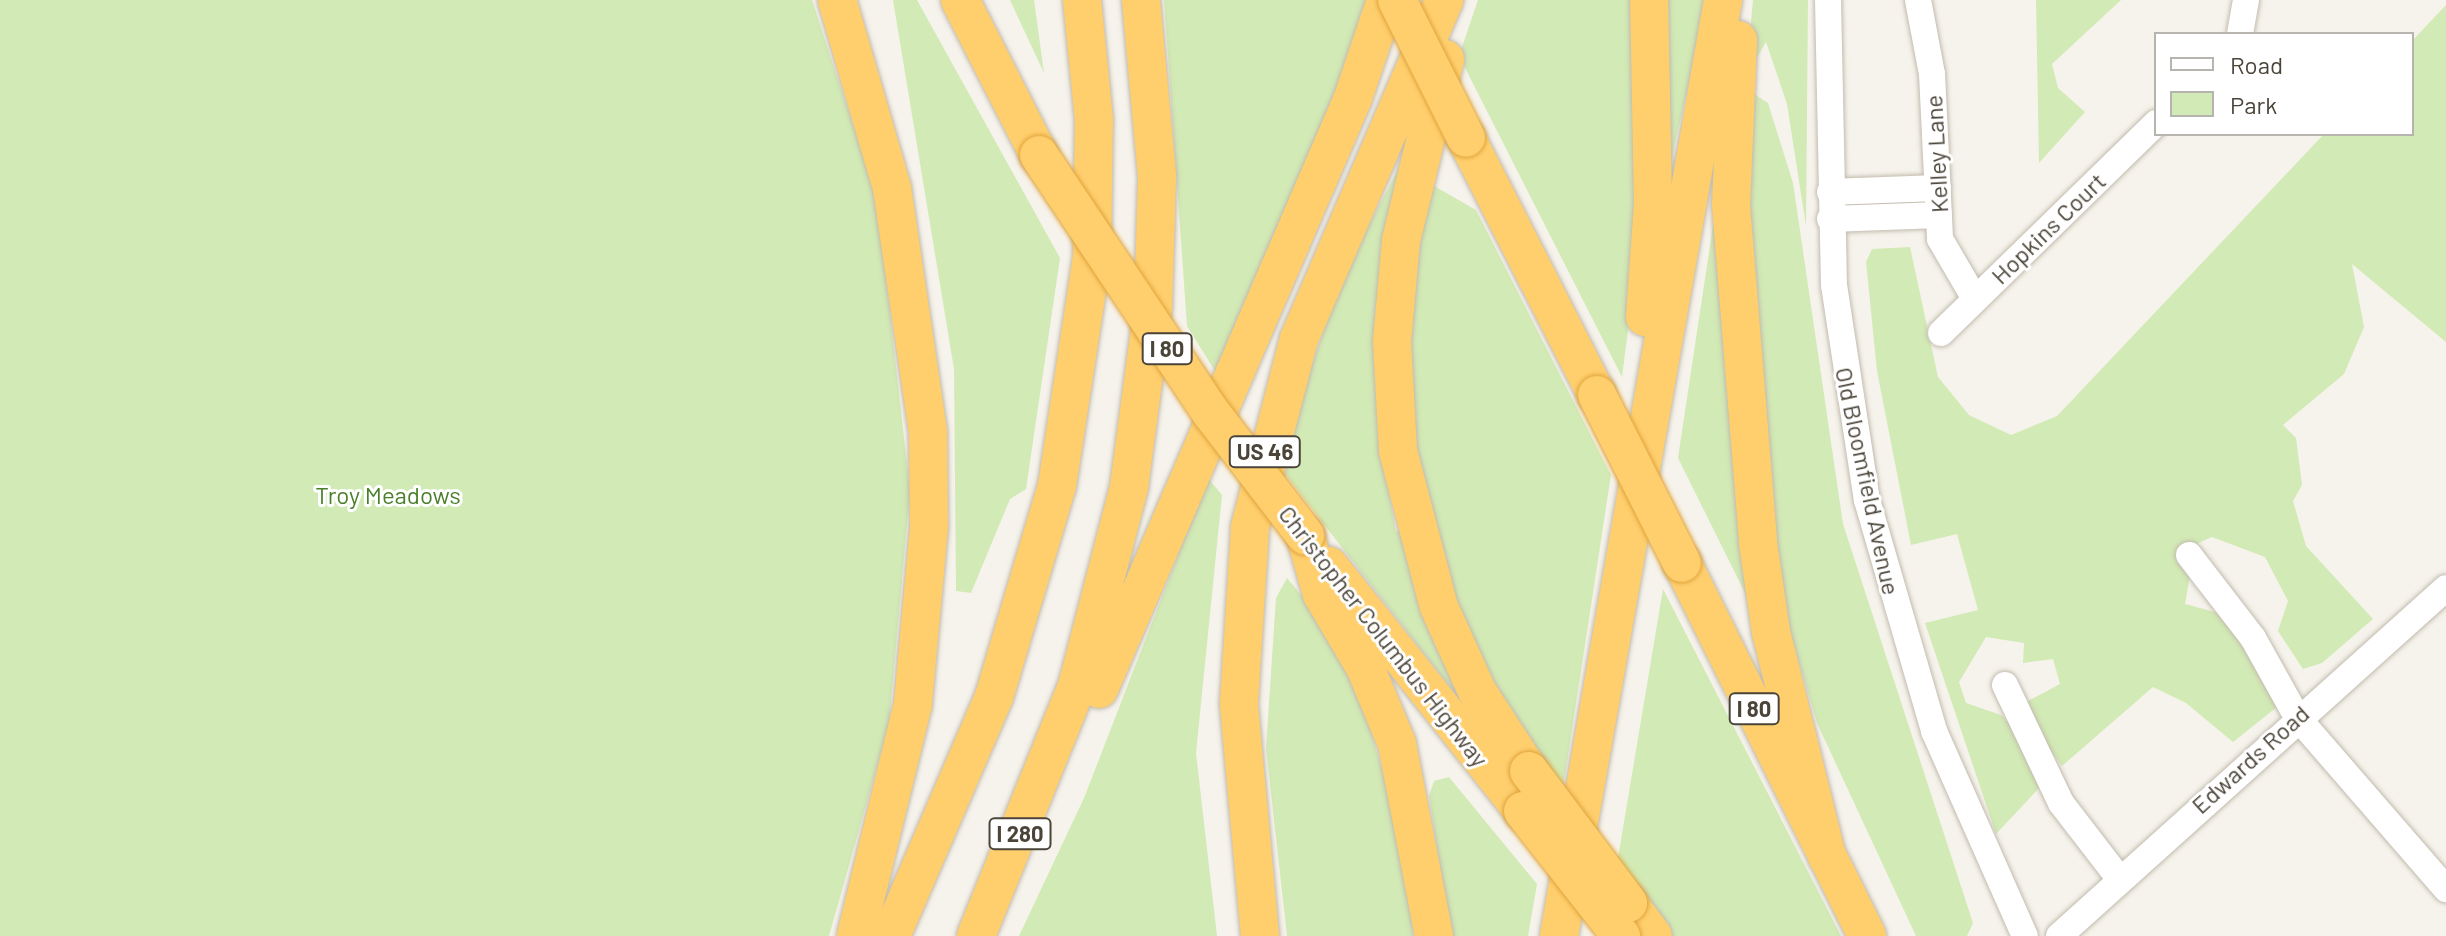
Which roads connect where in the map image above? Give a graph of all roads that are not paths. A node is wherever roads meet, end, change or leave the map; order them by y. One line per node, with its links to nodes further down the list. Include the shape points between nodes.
1 (837, 0): 34 (highway, via 892,188 928,432 929,527 913,704)
2 (960, 0): 24 (highway, Christopher Columbus Highway / I 80, bridge, via 1039,155 1196,390)
3 (1082, 0): 35 (highway, via 1094,120 1092,257 1059,472 994,697)
4 (1141, 0): 29 (highway, via 1157,176 1145,382 1116,551)
5 (1386, 0): 29 (highway, via 1353,98 1087,714)
6 (1397, 0): 30 (highway, I 80, bridge)
7 (1444, 0): 37 (highway, US 46, via 1304,324 1253,511 1238,675)
8 (1466, 0): 33 (highway, bridge, via 1428,108 1406,214 1392,342 1394,418 1410,518 1439,607 1477,691)
9 (1649, 0): 23 (highway, via 1653,204 1640,368)
10 (1723, 0): 23 (highway)
11 (1742, 0): 30 (highway, via 1731,205 1752,491 1771,632)
12 (1828, 0): 18 (street, Old Bloomfield Avenue)
13 (1918, 0): 17 (street, Kelley Lane, via 1932,74)
14 (2246, 0): 15 (street)
15 (2240, 32)
16 (2154, 125): 21 (street, Hopkins Court)
17 (1938, 188): 18 (street); 19 (street, Kelley Lane)
18 (1830, 192): 20 (street, Old Bloomfield Avenue)
19 (1939, 215): 20 (street); 21 (street, Kelley Lane, via 1944,255)
20 (1830, 219): 42 (street, Old Bloomfield Avenue, via 1843,365 1879,552 1934,731)
21 (1975, 299): 22 (street, Hopkins Court)
22 (1941, 333)
23 (1652, 405): 39 (highway)
24 (1305, 535): 33 (highway, Christopher Columbus Highway / I 80, bridge, via 1523,811); 38 (highway, via 1322,594 1365,667 1397,744)
25 (2189, 555): 28 (street, via 2253,638)
26 (2446, 588): 28 (street, Edwards Road)
27 (2005, 685): 31 (street, via 2061,803)
28 (2297, 717): 31 (street, Edwards Road); 32 (street)
29 (1061, 731): 36 (highway, I 280)
30 (1827, 856): 41 (highway, I 80)
31 (2118, 877): 43 (street, Edwards Road)
32 (2446, 889)
33 (1624, 919): 40 (highway)
34 (856, 936)
35 (891, 936)
36 (976, 936)
37 (1260, 936)
38 (1434, 936)
39 (1559, 936)
40 (1653, 936)
41 (1867, 936)
42 (2025, 936)
43 (2059, 936)

